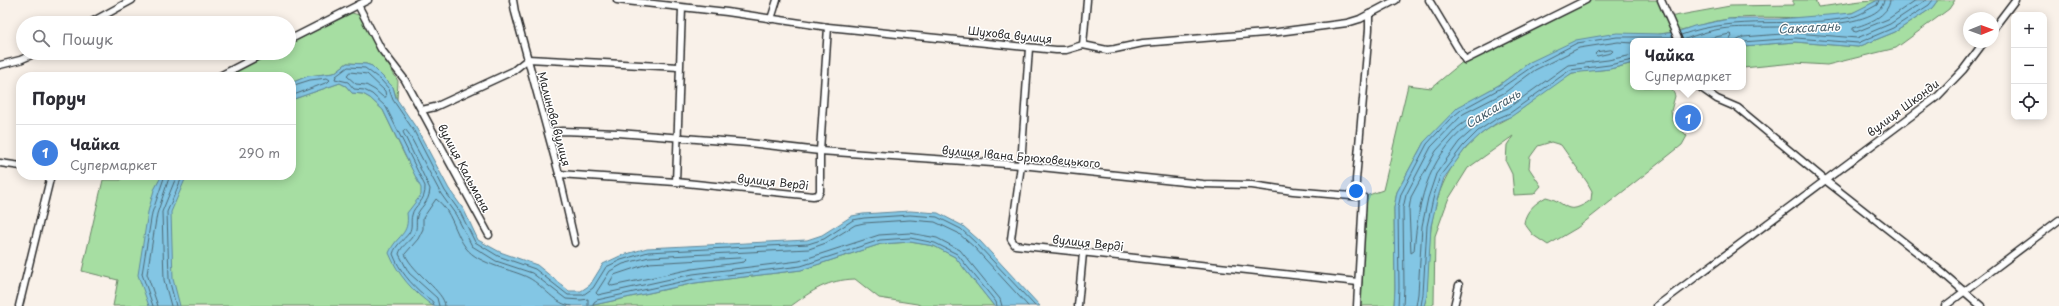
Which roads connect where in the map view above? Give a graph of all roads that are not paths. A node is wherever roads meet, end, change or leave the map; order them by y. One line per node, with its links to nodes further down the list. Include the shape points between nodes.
1 (132, 0): 15 (street)
2 (368, 0): 12 (street)
3 (513, 0): 24 (street, Малинова вулиця)
4 (617, 0): 13 (street, Шухова вулиця)
5 (777, 0): 16 (street)
6 (1087, 0): 21 (street)
7 (1396, 0): 14 (street, Шухова вулиця)
8 (1429, 0): 9 (street, via 1465,60)
9 (1586, 0)
10 (1661, 0): 20 (street)
11 (2014, 0): 17 (street)
12 (358, 5): 19 (street); 31 (street, вулиця Кальмана, via 381,49 405,80)
13 (682, 8): 16 (street, Шухова вулиця); 28 (street)
14 (1369, 14): 21 (street, Шухова вулиця, via 1347,23 1329,26 1143,43 1123,49 1107,50); 42 (street, via 1356,180 1356,186)
15 (103, 16)
16 (771, 19): 18 (street, Шухова вулиця)
17 (1999, 21)
18 (828, 28): 22 (street, Шухова вулиця); 34 (street, вулиця Верді)
19 (296, 36)
20 (1678, 38)
21 (1083, 45): 22 (street, Шухова вулиця, via 1061,50)
22 (1029, 48): 37 (street, вулиця Верді)
23 (1980, 48): 40 (street, вулиця Шконди, via 1938,96)
24 (528, 59): 28 (street); 31 (street, via 513,71 435,107); 32 (street, Малинова вулиця)
25 (20, 60): 27 (street)
26 (251, 60): 29 (street)
27 (0, 65)
28 (679, 67): 33 (street)
29 (228, 72)
30 (1704, 90): 40 (street, via 1717,99 1732,104)
31 (422, 110): 44 (street, вулиця Кальмана)
32 (548, 132): 33 (street, вулиця Івана Брюховецького); 38 (street, Малинова вулиця)
33 (677, 137): 34 (street, вулиця Івана Брюховецького); 41 (street)
34 (820, 151): 37 (street, вулиця Івана Брюховецького); 41 (street, вулиця Верді, via 818,195)
35 (0, 163): 36 (street)
36 (16, 165)
37 (1021, 165): 42 (street, вулиця Івана Брюховецького, via 1180,182 1252,185 1293,192); 46 (street, вулиця Верді, via 1012,243)
38 (559, 174): 41 (street, вулиця Верді); 45 (street, Малинова вулиця)
39 (50, 180): 50 (street)
40 (1825, 180): 49 (street); 54 (street, вулиця Шконди)
41 (676, 182)
42 (1363, 197): 47 (street)
43 (2059, 220): 49 (street)
44 (488, 236)
45 (575, 243)
46 (1082, 253): 47 (street, вулиця Верді); 51 (street)
47 (1358, 282): 52 (street)
48 (1459, 285): 53 (street)
49 (1965, 290): 55 (street); 56 (street)
50 (19, 306)
51 (1078, 306)
52 (1357, 306)
53 (1454, 306)
54 (1658, 306)
55 (1944, 306)
56 (1981, 306)

